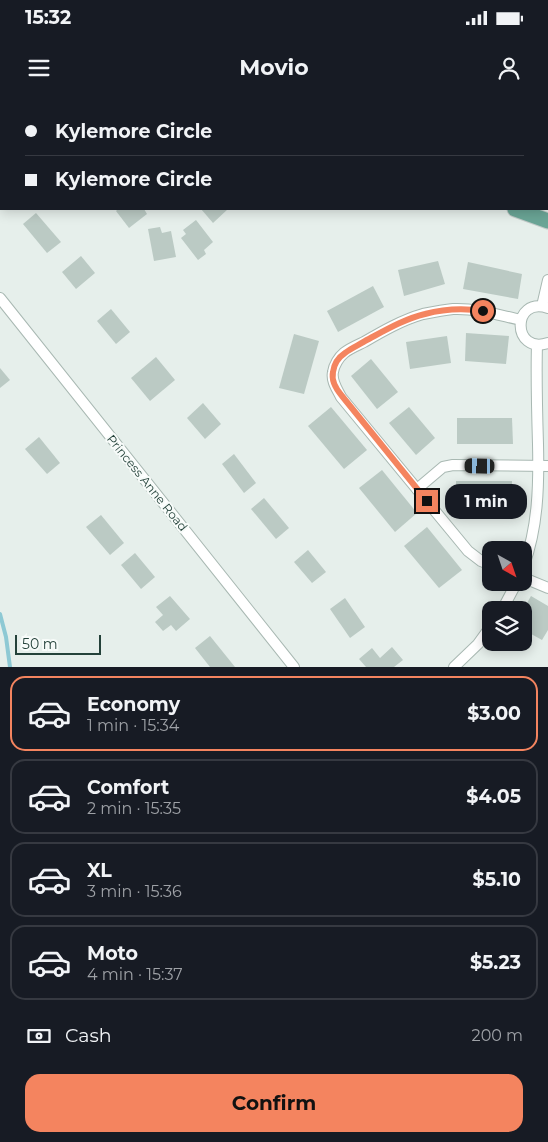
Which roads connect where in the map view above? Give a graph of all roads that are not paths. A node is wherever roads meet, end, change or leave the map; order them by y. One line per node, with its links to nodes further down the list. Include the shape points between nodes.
1 (518, 210): 2 (main road)
2 (548, 222)
3 (548, 280): 5 (street)
4 (0, 298): 16 (street, Princess Anne Road)
5 (545, 307): 6 (street, via 527,310)
6 (521, 320): 8 (street, via 525,338); 10 (street, via 472,309 423,314 373,337 338,360 333,372 335,387)
7 (548, 343): 8 (street)
8 (537, 344): 9 (street, via 536,371)
9 (544, 465): 10 (street, via 443,467); 11 (street)
10 (417, 489): 12 (street, via 468,551)
11 (531, 541)
12 (482, 561)
13 (532, 581): 14 (street)
14 (548, 588)
15 (482, 638): 17 (street)
16 (294, 667)
17 (454, 667)

